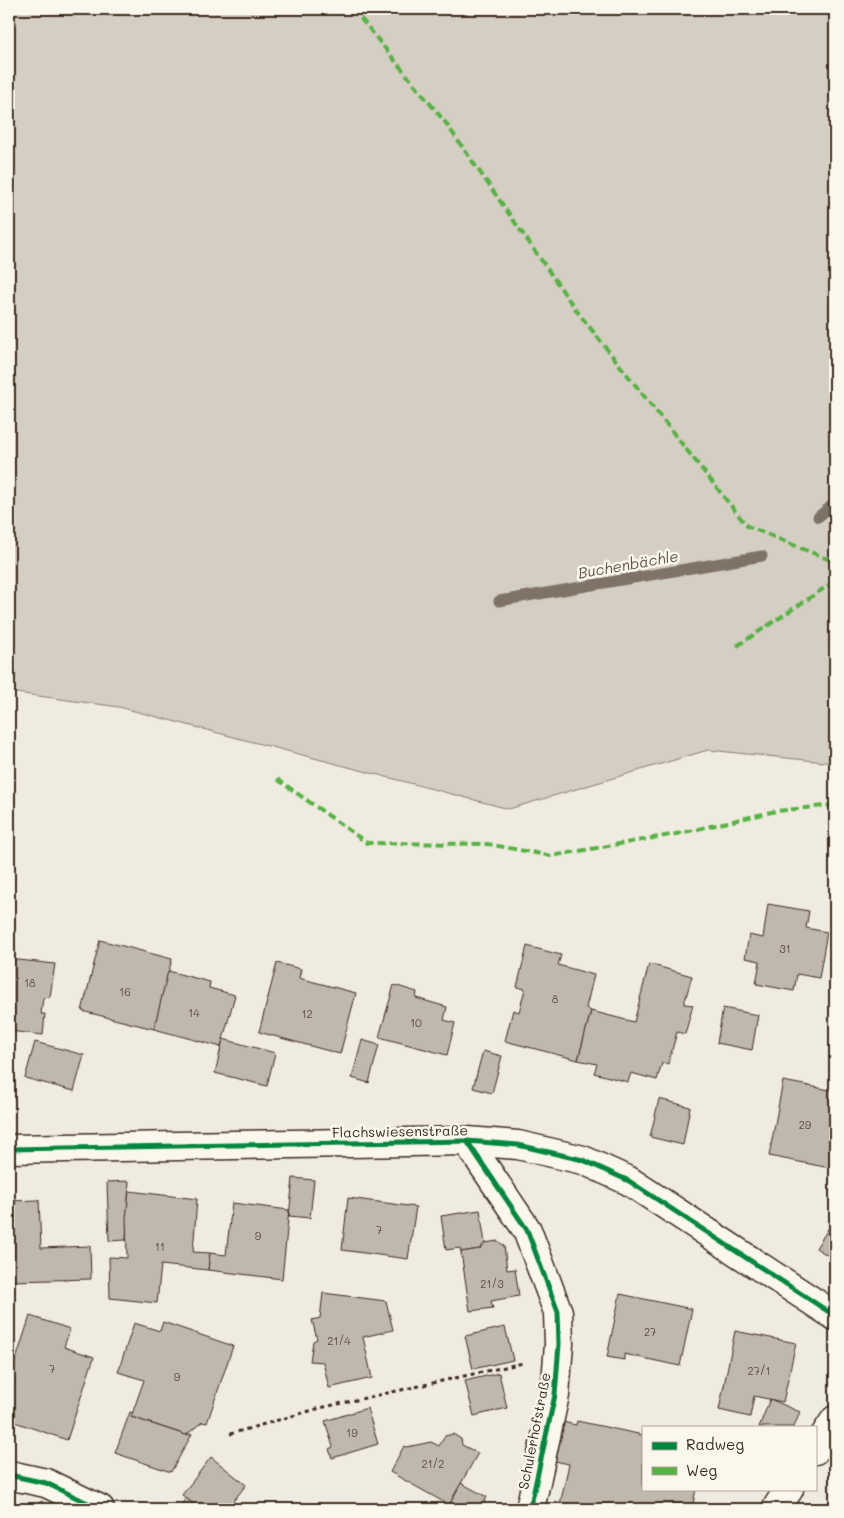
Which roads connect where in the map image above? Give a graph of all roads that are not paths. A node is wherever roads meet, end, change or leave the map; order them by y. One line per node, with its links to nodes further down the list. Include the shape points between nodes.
1 (467, 1141): 2 (street, Flachswiesenstraße); 3 (street, Flachswiesenstraße, via 518,1145 583,1160 629,1181); 9 (street, Schulerhofstraße, via 531,1239 558,1312 555,1395)
2 (9, 1148)
3 (835, 1316)
4 (835, 1420): 5 (street)
5 (816, 1448)
6 (9, 1475): 8 (street, via 46,1483)
7 (788, 1490): 10 (street)
8 (100, 1509)
9 (530, 1509)
10 (776, 1509)

